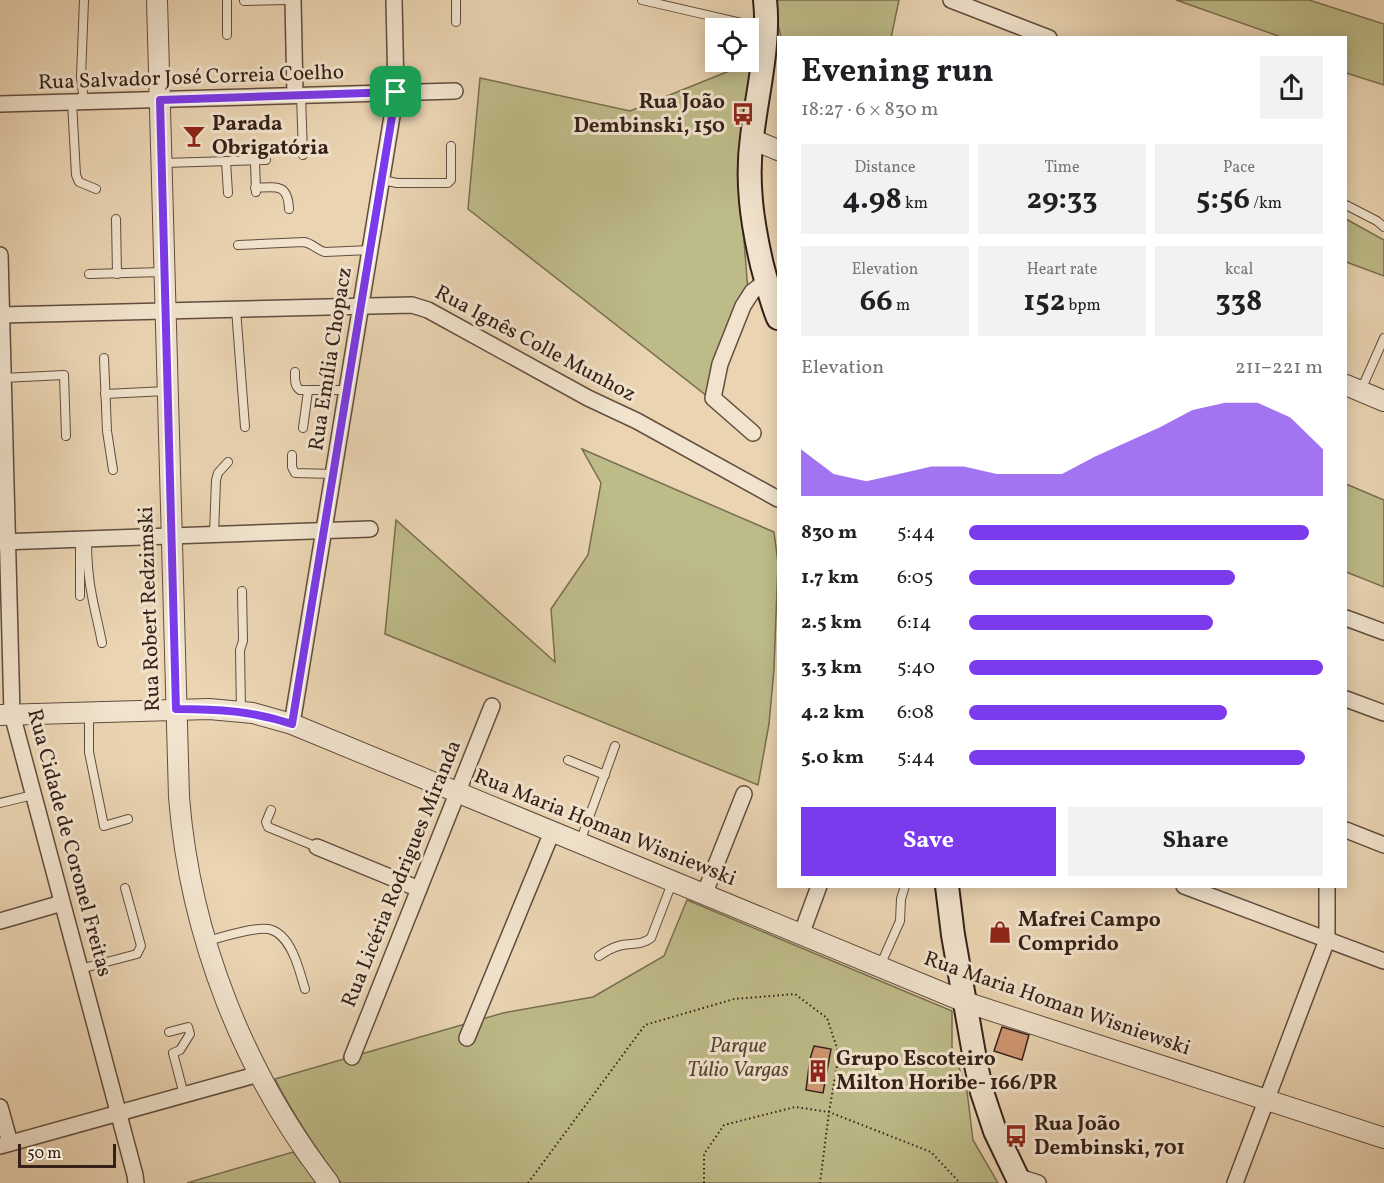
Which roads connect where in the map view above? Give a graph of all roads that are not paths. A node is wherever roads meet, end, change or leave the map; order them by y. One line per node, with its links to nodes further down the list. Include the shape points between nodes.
1 (84, 0): 20 (lane)
2 (157, 0): 19 (street, Rua Robert Redzimski)
3 (227, 0): 14 (lane)
4 (286, 0): 11 (lane)
5 (293, 0): 18 (street)
6 (394, 0): 17 (street, Rua Emília Chopacz)
7 (456, 0): 12 (lane)
8 (642, 0): 13 (lane)
9 (765, 0): 13 (main road)
10 (951, 0): 15 (street)
11 (244, 1)
12 (456, 22)
13 (766, 29): 22 (main road)
14 (227, 35)
15 (1043, 36)
16 (455, 91): 17 (street, Rua Salvador José Correia Coelho)
17 (396, 92): 18 (street, Rua Salvador José Correia Coelho); 30 (street, Rua Emília Chopacz)
18 (298, 95): 19 (street, Rua Salvador José Correia Coelho); 25 (lane)
19 (160, 100): 20 (street, Rua Salvador José Correia Coelho); 29 (street, Rua Robert Redzimski)
20 (78, 102): 21 (street, Rua Salvador José Correia Coelho); 31 (lane, via 76,175 79,182)
21 (0, 104)
22 (751, 139): 24 (street); 43 (main road, via 749,187)
23 (451, 146): 30 (lane, via 452,175 448,183)
24 (777, 150)
25 (303, 155)
26 (266, 160): 27 (lane)
27 (255, 161): 28 (lane); 34 (lane, via 256,190 284,190 289,197)
28 (226, 162): 29 (lane); 32 (lane)
29 (162, 163): 40 (street, Rua Robert Redzimski)
30 (382, 180): 38 (street, Rua Emília Chopacz)
31 (96, 189)
32 (228, 193)
33 (1347, 206): 36 (lane)
34 (289, 209)
35 (116, 219): 42 (lane)
36 (1384, 227)
37 (238, 245): 38 (lane, via 304,242 325,252)
38 (370, 250): 44 (street, Rua Emília Chopacz)
39 (0, 255): 47 (street, Rua Cidade de Coronel Freitas)
40 (165, 272): 42 (lane); 46 (street, Rua Robert Redzimski)
41 (89, 274): 42 (lane)
42 (117, 274)
43 (766, 281): 48 (main road); 62 (street, via 743,306 720,364 713,398)
44 (361, 305): 45 (street, Rua Ignês Colle Munhoz); 54 (street, Rua Emília Chopacz); 68 (street, Rua Ignês Colle Munhoz, via 412,304 428,310)
45 (236, 309): 46 (street, Rua Ignês Colle Munhoz); 60 (lane)
46 (166, 310): 47 (street, Rua Ignês Colle Munhoz); 55 (street, Rua Robert Redzimski)
47 (1, 315): 52 (street, Rua Cidade de Coronel Freitas)
48 (777, 315)
49 (1384, 338): 53 (lane)
50 (104, 358): 57 (lane)
51 (295, 372): 56 (lane, via 296,388)
52 (3, 378): 59 (street, Rua Cidade de Coronel Freitas); 63 (lane, via 64,375)
53 (1353, 388): 58 (street)
54 (347, 390): 56 (lane); 67 (street, Rua Emília Chopacz)
55 (168, 391): 57 (lane); 72 (street, Rua Robert Redzimski)
56 (308, 391): 61 (lane)
57 (105, 394): 66 (lane)
58 (1384, 401)
59 (2, 418): 74 (street, Rua Cidade de Coronel Freitas)
60 (245, 427)
61 (303, 428)
62 (753, 433)
63 (66, 436)
64 (292, 455): 67 (lane, via 295,473)
65 (228, 462): 71 (lane, via 216,480)
66 (113, 470)
67 (333, 474): 70 (street, Rua Emília Chopacz)
68 (777, 498)
69 (370, 529): 70 (street)
70 (324, 530): 71 (street); 87 (street, Rua Emília Chopacz)
71 (214, 534): 72 (street)
72 (172, 536): 73 (street); 82 (street, Rua Robert Redzimski)
73 (83, 539): 74 (street); 76 (lane); 79 (lane)
74 (4, 541): 86 (street, Rua Cidade de Coronel Freitas)
75 (242, 591): 84 (lane)
76 (80, 596)
77 (1347, 618): 78 (street)
78 (1384, 632)
79 (102, 643)
80 (1347, 699): 85 (street)
81 (492, 706): 91 (street, Rua Licéria Rodrigues Miranda)
82 (176, 709): 83 (street, Rua Maria Homan Wisniewski); 84 (street, Rua Maria Homan Wisniewski); 115 (street, Rua Robert Redzimski, via 181,822)
83 (89, 712): 86 (street, Rua Maria Homan Wisniewski); 96 (lane, via 89,752 104,826)
84 (241, 712): 87 (street, Rua Maria Homan Wisniewski)
85 (1384, 713)
86 (6, 715): 93 (street, Rua Cidade de Coronel Freitas)
87 (292, 724): 91 (street, Rua Maria Homan Wisniewski)
88 (615, 746): 90 (lane)
89 (568, 760): 90 (lane)
90 (605, 775): 99 (lane)
91 (457, 793): 98 (street, Rua Maria Homan Wisniewski); 109 (street, Rua Licéria Rodrigues Miranda)
92 (744, 794): 110 (street)
93 (33, 795): 94 (lane); 111 (street, Rua Cidade de Coronel Freitas)
94 (0, 803)
95 (271, 810): 101 (lane, via 268,827)
96 (128, 819)
97 (1347, 830): 100 (street)
98 (552, 832): 99 (street, Rua Maria Homan Wisniewski); 123 (street)
99 (580, 843): 102 (street, Rua Maria Homan Wisniewski)
100 (1384, 845)
101 (317, 847): 109 (street)
102 (672, 882): 110 (street, Rua Maria Homan Wisniewski); 116 (lane, via 651,938 645,943 609,949)
103 (125, 888): 119 (lane, via 140,950)
104 (818, 888): 113 (street)
105 (904, 888): 118 (lane, via 900,921)
106 (946, 888): 121 (main road)
107 (1189, 888): 114 (street)
108 (1327, 888): 114 (street)
109 (419, 889): 124 (street, Rua Licéria Rodrigues Miranda)
110 (704, 895): 113 (street, Rua Maria Homan Wisniewski)
111 (62, 903): 112 (street); 119 (street, Rua Cidade de Coronel Freitas)
112 (0, 921)
113 (801, 935): 118 (street, Rua Maria Homan Wisniewski)
114 (1327, 940): 117 (street); 127 (street)
115 (207, 942): 120 (lane, via 258,929 272,930 285,939 295,956); 125 (street, Rua Robert Redzimski, via 230,1011)
116 (599, 956)
117 (1384, 961)
118 (880, 967): 121 (street, Rua Maria Homan Wisniewski)
119 (80, 969): 129 (street, Rua Cidade de Coronel Freitas)
120 (305, 989)
121 (965, 1002): 127 (street, Rua Maria Homan Wisniewski); 132 (main road, via 989,1114)
122 (168, 1032): 126 (lane, via 188,1027 190,1034 180,1050 173,1053)
123 (467, 1038)
124 (352, 1057)
125 (259, 1074): 126 (street); 134 (street, Rua Robert Redzimski, via 297,1139)
126 (184, 1095): 129 (street)
127 (1267, 1100): 130 (street, Rua Maria Homan Wisniewski); 136 (street)
128 (0, 1107): 131 (street)
129 (118, 1113): 131 (street); 133 (street, Rua Cidade de Coronel Freitas)
130 (1384, 1138)
131 (5, 1144)
132 (1018, 1179): 135 (street)
133 (136, 1183)
134 (329, 1183)
135 (1038, 1183)
136 (1235, 1183)

